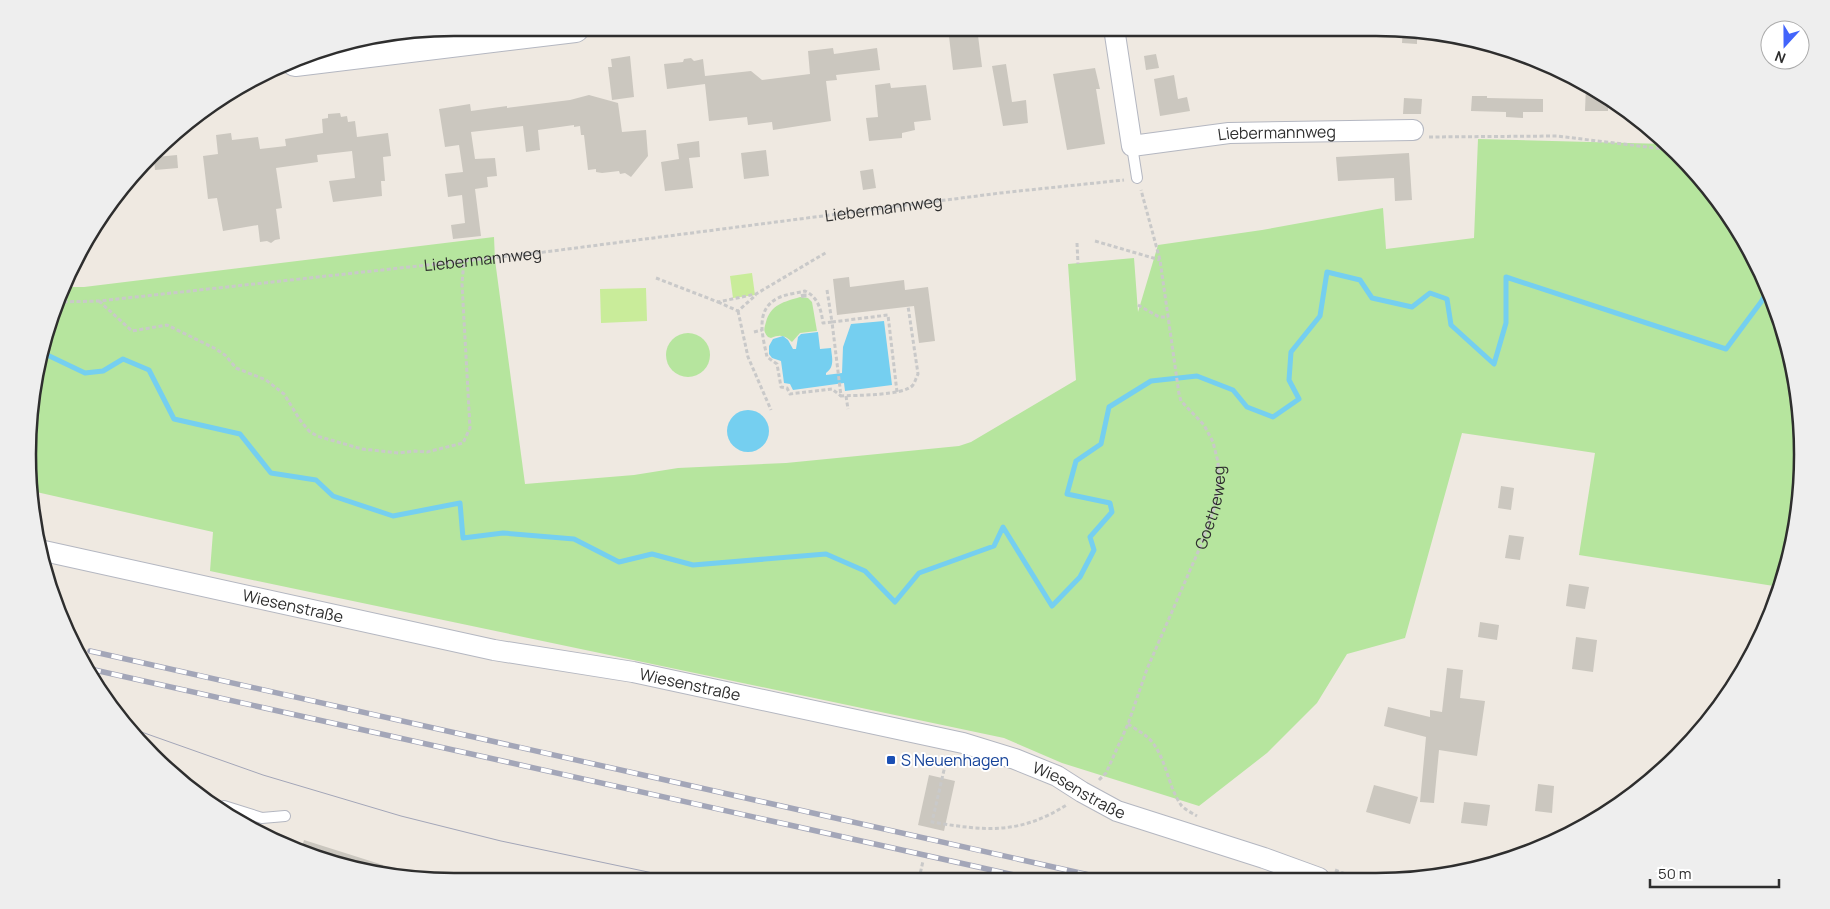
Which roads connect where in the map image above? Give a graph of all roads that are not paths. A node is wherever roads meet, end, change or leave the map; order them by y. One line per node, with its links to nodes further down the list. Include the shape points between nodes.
1 (474, 36): 3 (street)
2 (1115, 36): 5 (street)
3 (318, 59)
4 (1413, 130): 5 (street, Liebermannweg, via 1229,133)
5 (1132, 146): 6 (lane)
6 (1137, 178)
7 (48, 552): 10 (street, Wiesenstraße, via 494,650 633,672 963,742 1057,776 1117,811)
8 (232, 809): 9 (lane, via 262,818)
9 (285, 816)
10 (1305, 873)

